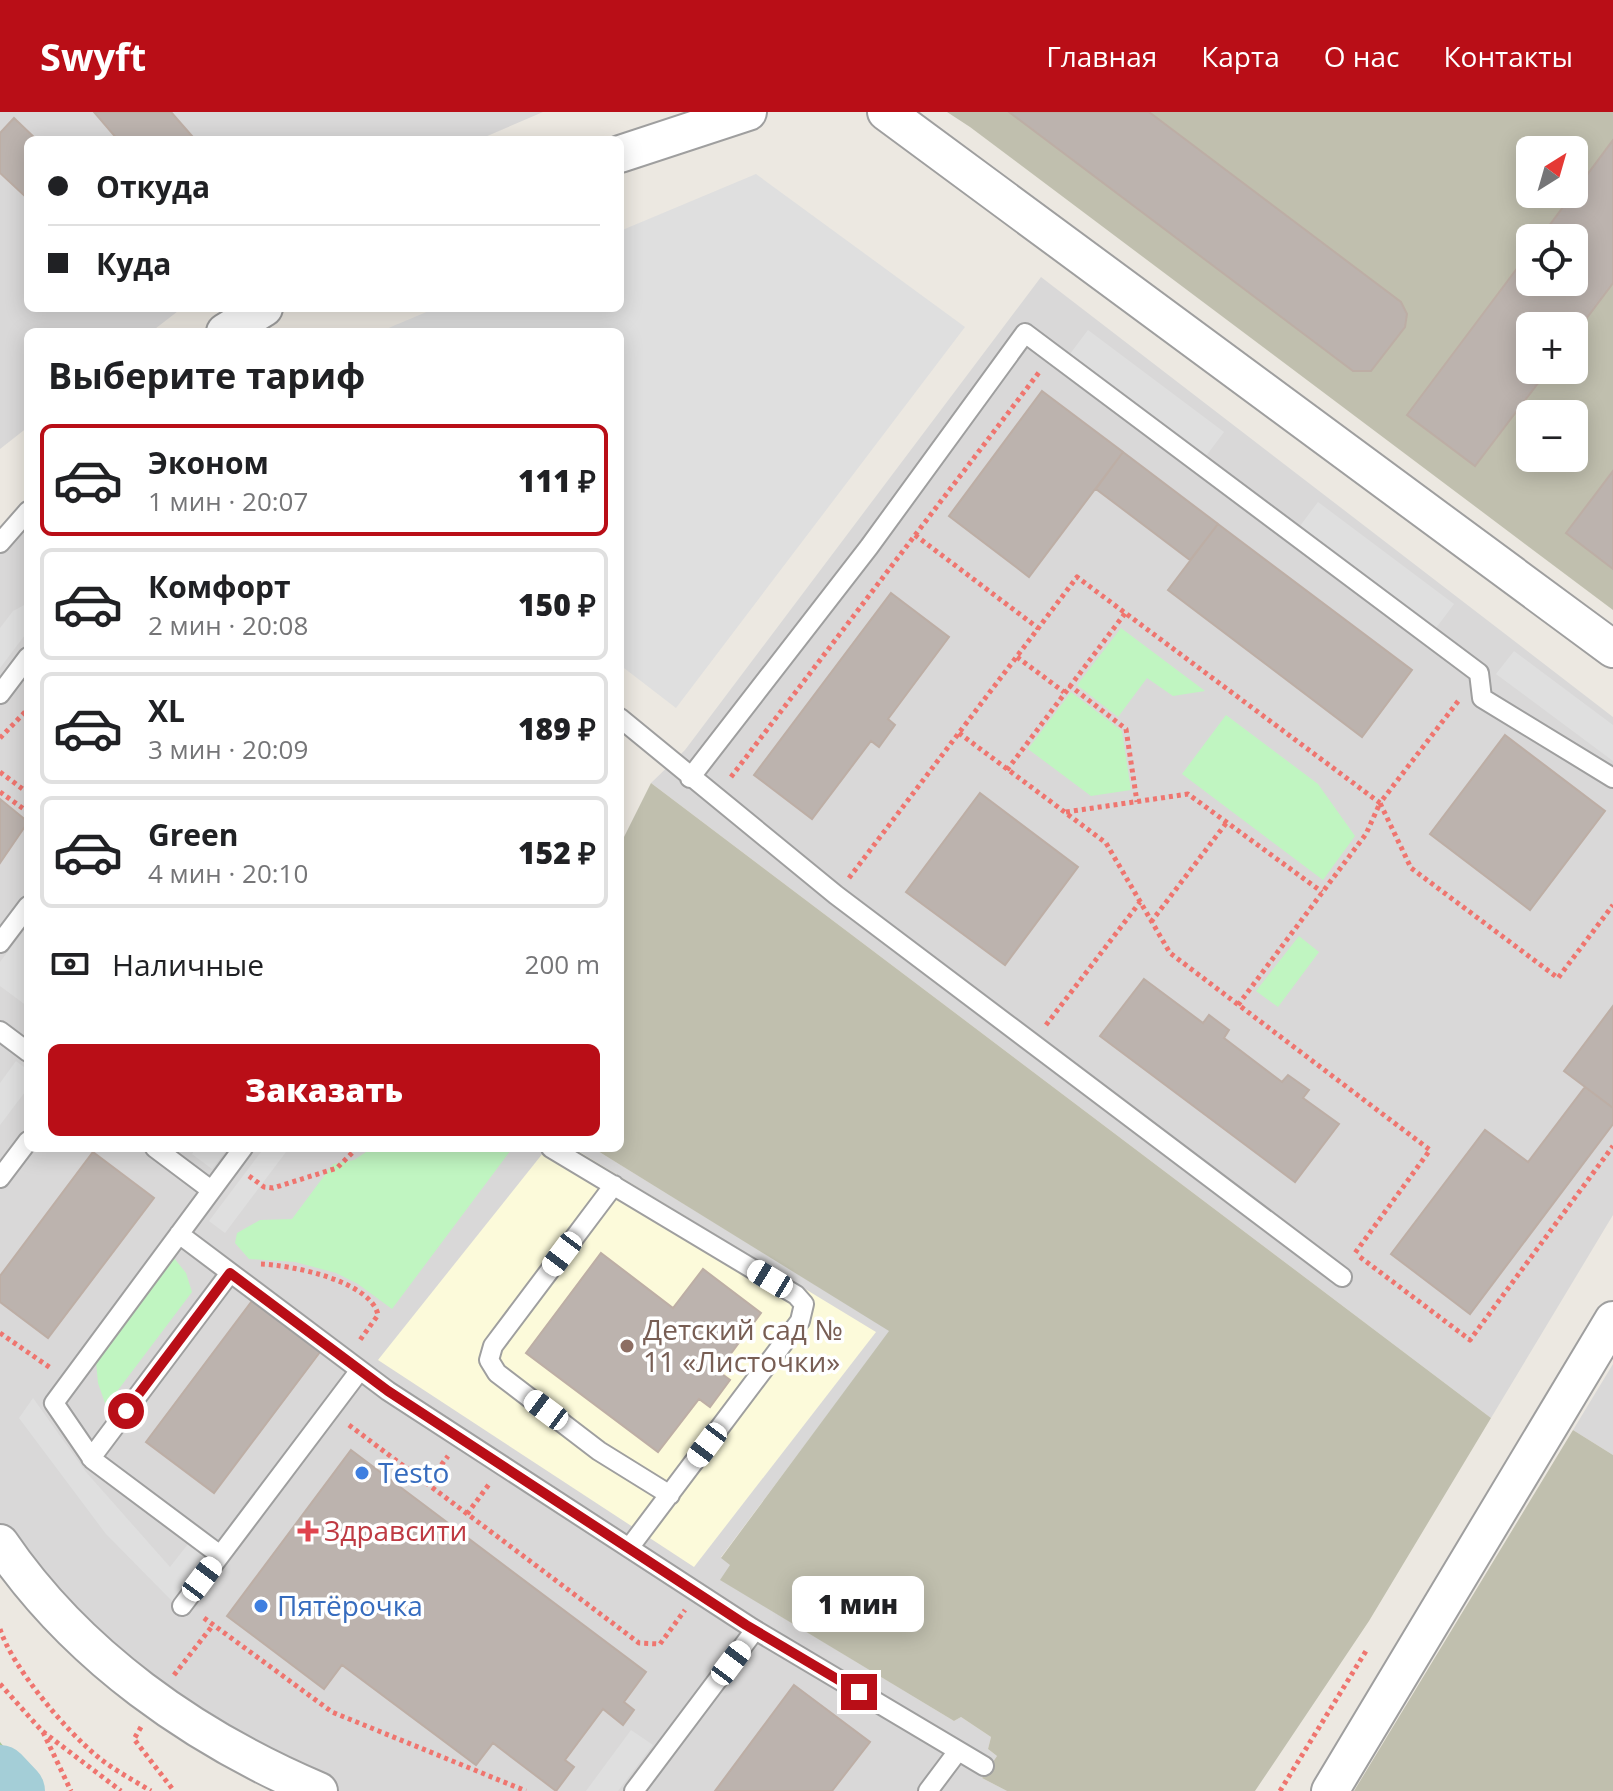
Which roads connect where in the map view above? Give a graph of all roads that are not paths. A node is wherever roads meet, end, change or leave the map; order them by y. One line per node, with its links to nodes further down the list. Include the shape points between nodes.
1 (748, 112): 3 (street)
2 (886, 112): 8 (street)
3 (624, 153)
4 (258, 312): 5 (street)
5 (232, 328)
6 (24, 516): 7 (lane)
7 (0, 543)
8 (1613, 649)
9 (24, 662): 10 (lane)
10 (0, 694)
11 (624, 721): 12 (lane)
12 (690, 778): 13 (lane, via 1025,333 1479,673 1482,698); 27 (lane, via 836,895)
13 (1613, 778)
14 (24, 911): 15 (lane)
15 (0, 943)
16 (0, 1031): 17 (lane)
17 (24, 1049)
18 (24, 1146): 22 (lane)
19 (160, 1152): 24 (lane)
20 (558, 1152): 23 (lane)
21 (238, 1156): 24 (lane)
22 (0, 1178)
23 (614, 1185): 31 (lane, via 493,1346 489,1360 497,1373 599,1451); 31 (lane, via 804,1304 800,1321)
24 (211, 1190): 25 (lane)
25 (179, 1234): 26 (lane); 30 (lane, via 56,1397 54,1406)
26 (230, 1273): 29 (lane); 30 (lane)
27 (1342, 1277)
28 (1613, 1320): 42 (street)
29 (353, 1364): 33 (lane); 34 (lane, via 329,1410)
30 (91, 1458): 34 (lane)
31 (670, 1495): 33 (lane)
32 (0, 1543): 39 (street, via 43,1598 156,1702 237,1752)
33 (629, 1548): 36 (lane)
34 (220, 1555): 35 (lane)
35 (183, 1604)
36 (755, 1630): 37 (lane); 40 (lane)
37 (958, 1751): 38 (lane); 41 (lane)
38 (984, 1766)
39 (319, 1791)
40 (634, 1791)
41 (928, 1791)
42 (1330, 1791)

